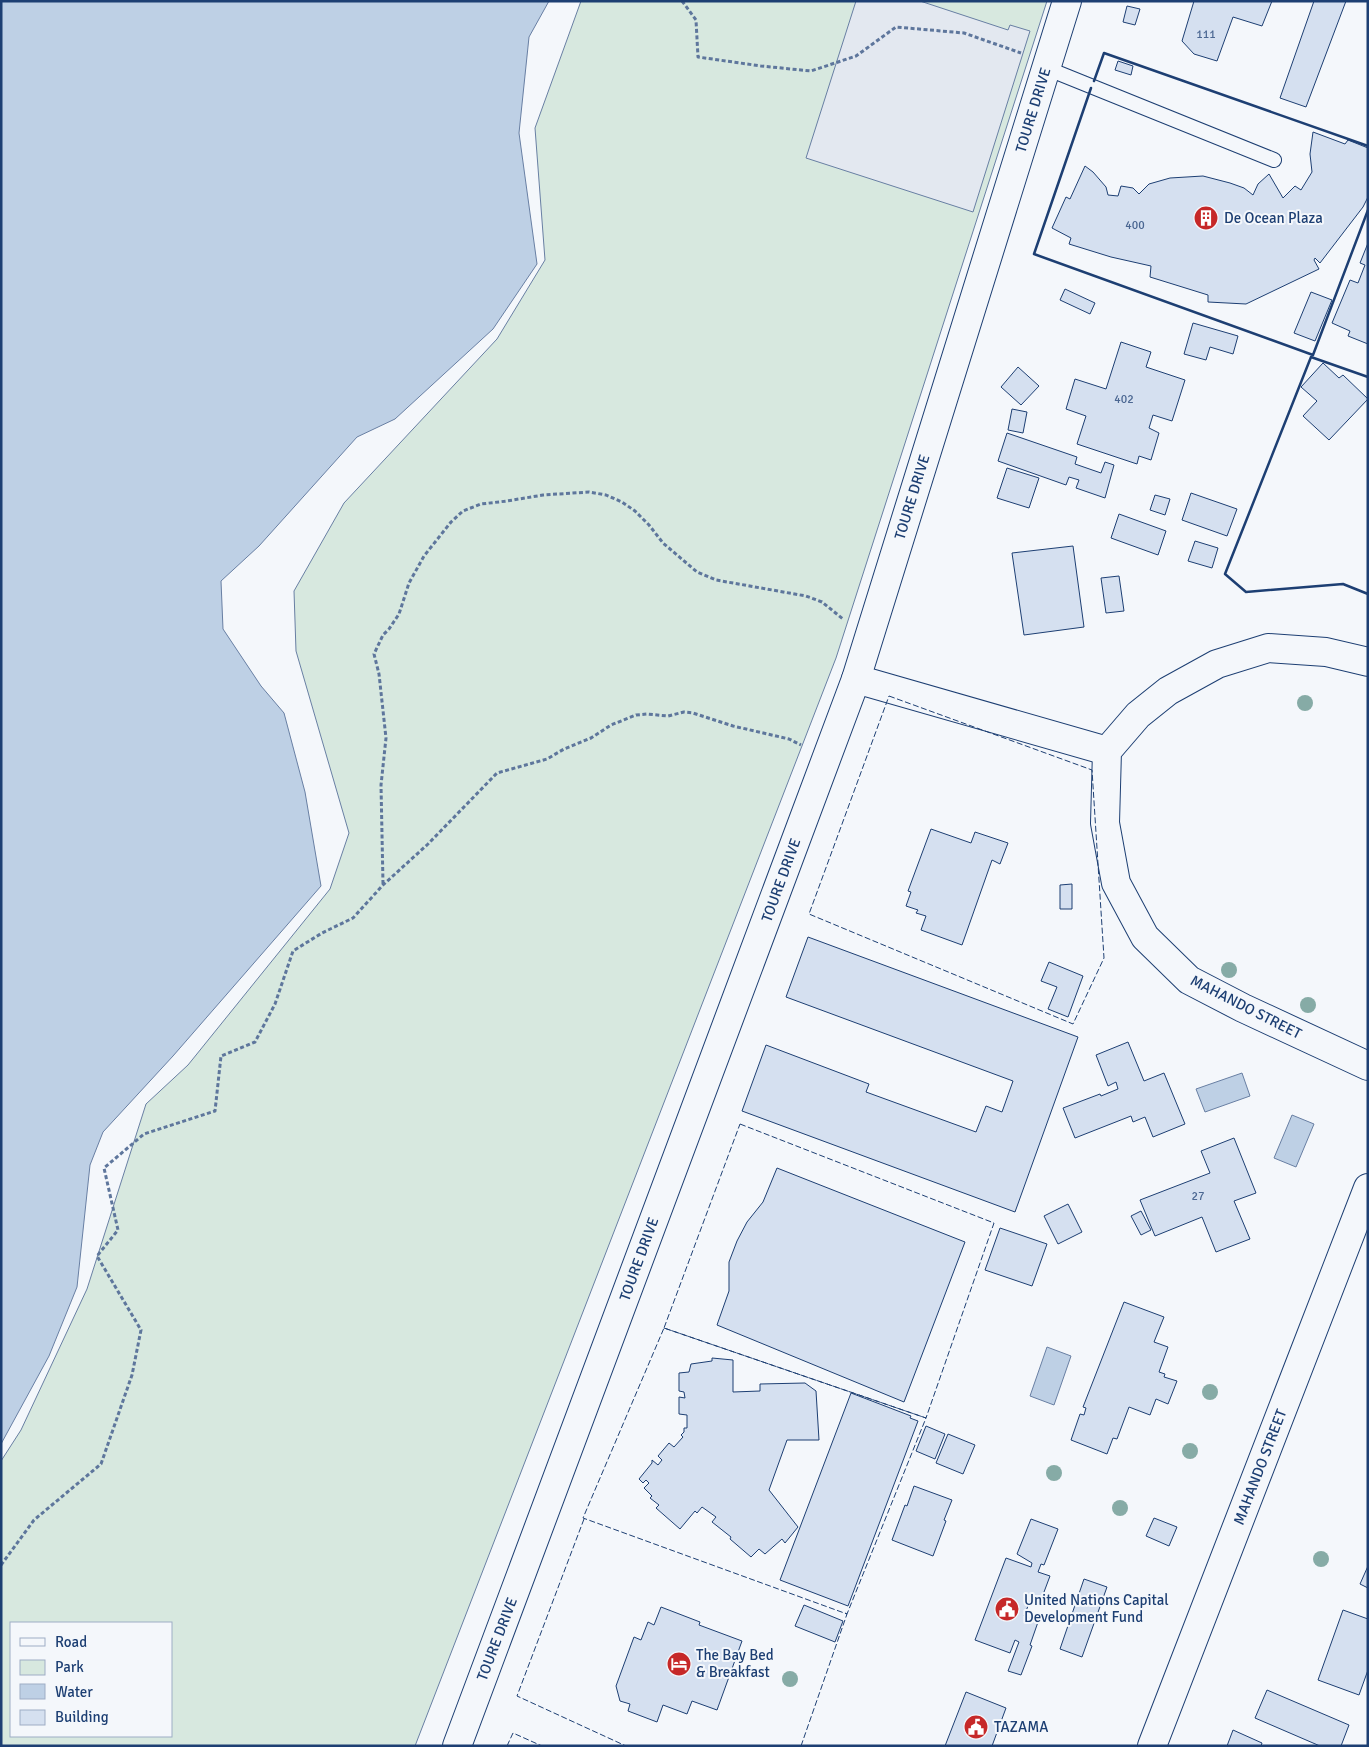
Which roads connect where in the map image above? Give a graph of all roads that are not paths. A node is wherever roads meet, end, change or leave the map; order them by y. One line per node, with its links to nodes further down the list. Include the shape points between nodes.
1 (1067, 1): 2 (street, TOURE DRIVE)
2 (1038, 62): 3 (lane); 5 (street, TOURE DRIVE)
3 (1274, 160)
4 (1368, 662): 6 (street, via 1326,652 1268,648 1217,664 1168,691 1138,715)
5 (856, 679): 6 (street); 9 (street, TOURE DRIVE)
6 (1107, 751): 7 (street, MAHANDO STREET, via 1105,823 1116,883 1145,937 1189,980)
7 (1368, 1066)
8 (1368, 1188): 10 (street, MAHANDO STREET)
9 (456, 1746)
10 (1152, 1746)

